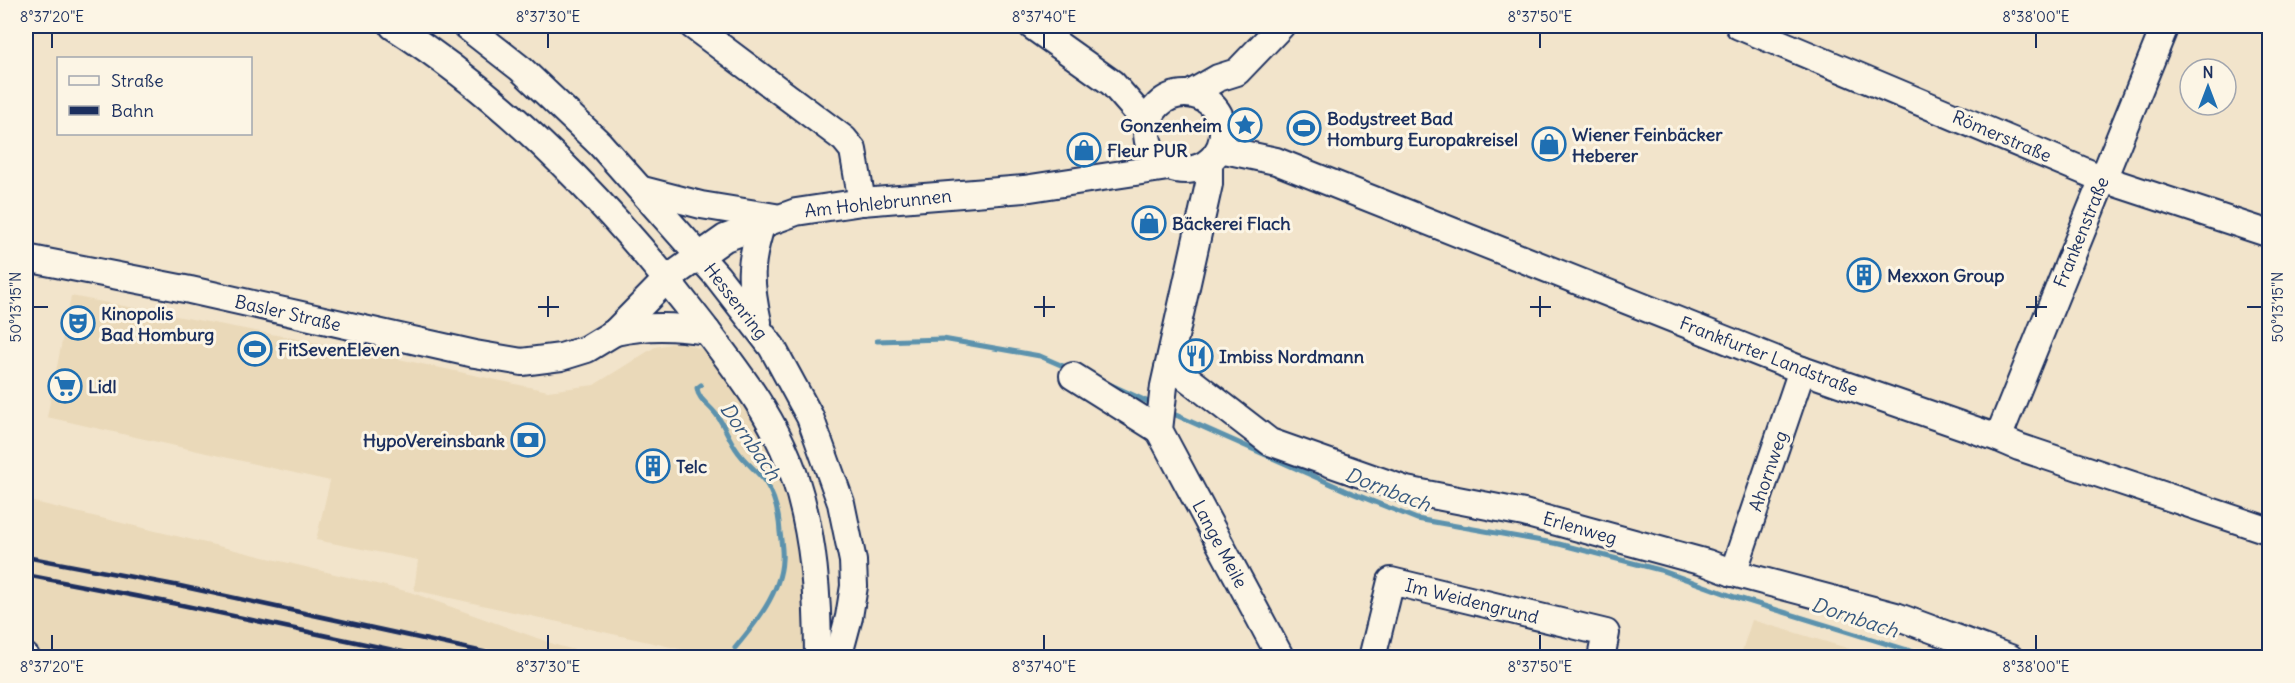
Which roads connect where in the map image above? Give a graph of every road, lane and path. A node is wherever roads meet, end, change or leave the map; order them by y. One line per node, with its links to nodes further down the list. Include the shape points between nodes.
1 (393, 26): 9 (street)
2 (458, 26): 9 (street, via 450,47)
3 (466, 26): 21 (street, Hessenring, via 556,101)
4 (693, 26): 22 (street, via 844,139 853,150)
5 (1032, 26): 11 (street)
6 (1281, 26): 10 (street)
7 (1739, 26): 20 (street, Römerstraße)
8 (2164, 26): 20 (street, Frankenstraße)
9 (437, 55): 28 (street, via 555,156)
10 (1237, 72): 12 (street); 13 (street)
11 (1112, 83): 12 (street); 14 (street)
12 (1181, 94): 13 (street, via 1202,97); 14 (street, via 1161,101)
13 (1221, 117): 16 (street, via 1224,135); 17 (street, Frankfurter Landstraße)
14 (1147, 123): 15 (street)
15 (1150, 149): 18 (street, via 1158,160); 19 (street, Am Hohlebrunnen)
16 (1214, 156): 17 (street, Frankfurter Landstraße); 18 (street, via 1197,169); 24 (street)
17 (1276, 161): 32 (street, Frankfurter Landstraße)
18 (1176, 169): 19 (street, Am Hohlebrunnen); 24 (street, via 1195,189)
19 (1105, 177): 22 (street, Am Hohlebrunnen, via 1024,189)
20 (2103, 178): 25 (street, Römerstraße); 36 (street, Frankenstraße)
21 (643, 190): 23 (street); 26 (street, Hessenring)
22 (862, 202): 23 (street, Am Hohlebrunnen)
23 (771, 220): 26 (street, Am Hohlebrunnen, via 725,238); 30 (street, via 753,250 751,267)
24 (1199, 227): 34 (street)
25 (2270, 234)
26 (700, 255): 28 (street, Am Hohlebrunnen); 30 (street, Hessenring)
27 (26, 258): 31 (street, Basler Straße, via 522,362 587,349)
28 (667, 279): 29 (street); 31 (street, Basler Straße)
29 (707, 331): 31 (street, via 670,326); 39 (street, via 769,421 795,478 805,512 816,581)
30 (760, 331): 40 (street, Hessenring, via 810,417 841,503 854,585)
31 (615, 332)
32 (1802, 370): 36 (street, Frankfurter Landstraße); 38 (street, Ahornweg)
33 (1073, 376): 35 (street, Lange Meile)
34 (1166, 377): 35 (street); 38 (street, Erlenweg, via 1178,371 1270,442 1406,490 1524,513)
35 (1159, 426): 41 (street, Lange Meile)
36 (1998, 438): 37 (street, Frankfurter Landstraße)
37 (2270, 531)
38 (1733, 573): 44 (street, Erlenweg, via 1896,616)
39 (818, 657)
40 (838, 657)
41 (1281, 657)
42 (1372, 657): 43 (street, Im Weidengrund, via 1392,581 1606,633)
43 (1601, 657)
44 (2010, 657)

